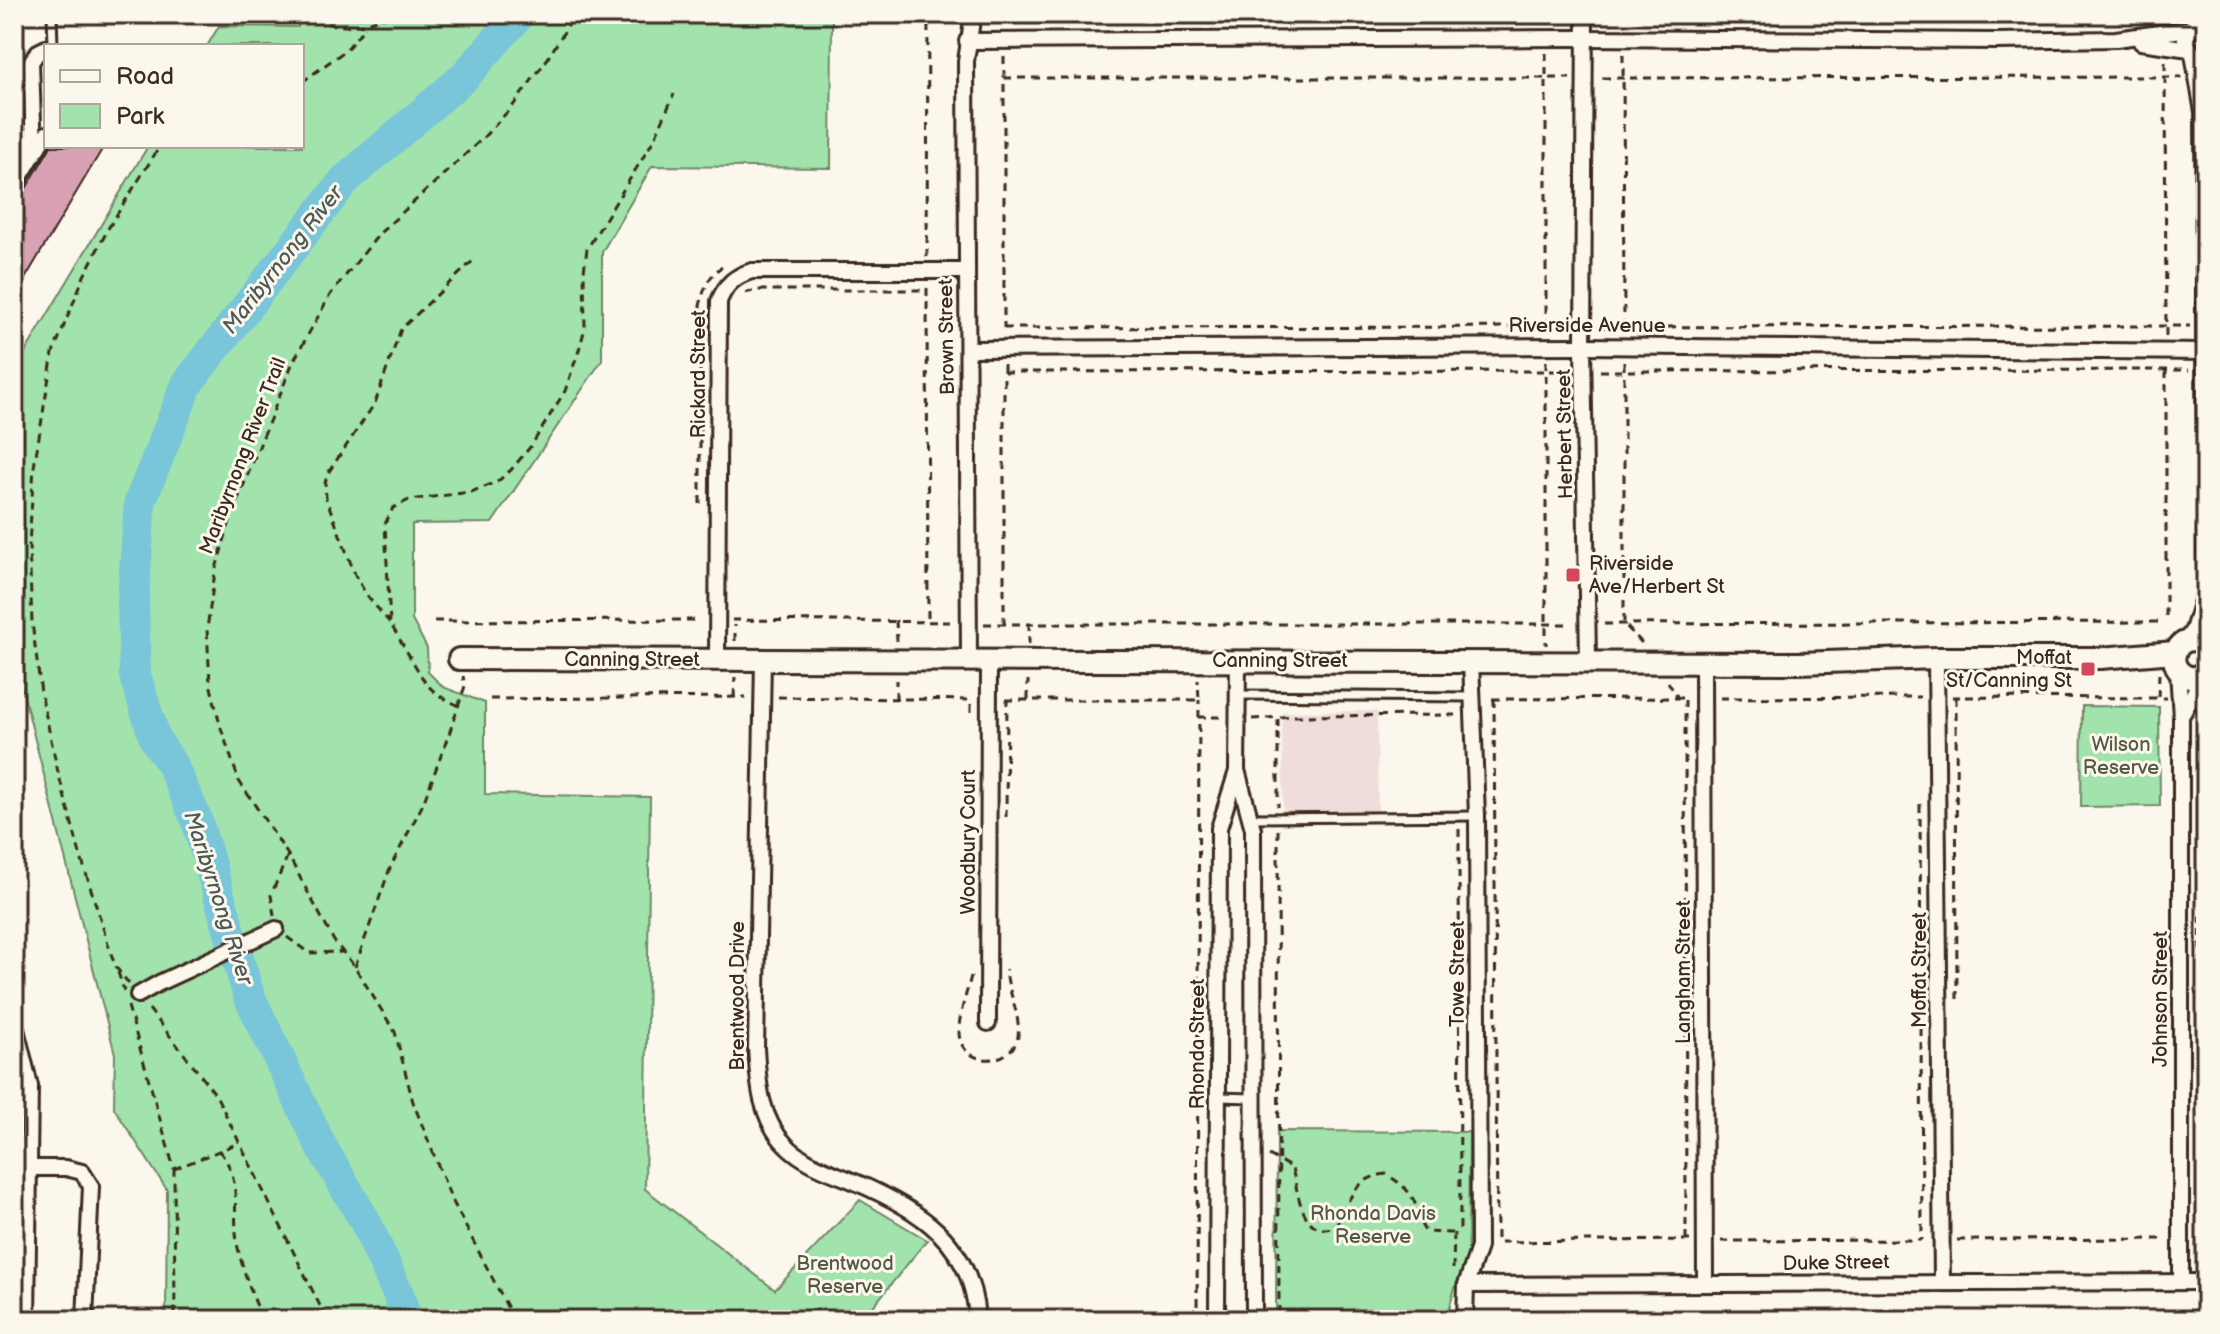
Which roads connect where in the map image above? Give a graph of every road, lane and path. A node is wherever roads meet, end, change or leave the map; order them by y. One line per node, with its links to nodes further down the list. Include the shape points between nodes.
1 (52, 14): 15 (lane)
2 (301, 14): 10 (path, via 331,25)
3 (391, 14): 10 (path)
4 (575, 14): 91 (path, Maribyrnong River Trail, via 512,107 380,233 330,295 293,362 232,514 215,572 207,629 210,683 239,781)
5 (928, 14): 28 (path)
6 (973, 14): 13 (street, Brown Street)
7 (1004, 14): 14 (path)
8 (1585, 14): 11 (street, Herbert Street)
9 (2196, 23): 12 (street); 17 (street, via 2185,39)
10 (366, 26): 18 (path, via 346,50)
11 (1585, 38): 12 (street); 14 (street); 32 (street, Herbert Street)
12 (2116, 39): 17 (street)
13 (967, 41): 14 (street); 27 (street, Brown Street)
14 (1004, 41): 33 (path)
15 (53, 44)
16 (44, 49): 23 (street, via 31,62)
17 (2196, 53): 20 (street)
18 (304, 81)
19 (674, 94): 48 (path, via 655,138 587,249 585,328 579,350 565,391 531,446 511,470 482,489 409,500 393,508 384,534)
20 (2204, 105): 31 (street)
21 (44, 137): 23 (street)
22 (159, 148): 95 (path, via 109,227 53,353 34,467 29,545 41,693 80,854)
23 (34, 154): 24 (street)
24 (14, 187)
25 (476, 258): 48 (path, via 401,329 375,403 325,483 332,518 361,588)
26 (728, 263): 41 (path, via 711,274 700,306)
27 (966, 271): 28 (street, Rickard Street); 36 (street, Brown Street)
28 (927, 273): 29 (path); 43 (street, Rickard Street, via 752,271 723,291)
29 (927, 290): 30 (path, via 757,290); 45 (path)
30 (738, 299)
31 (2205, 326): 32 (path); 37 (street)
32 (1583, 327): 33 (path); 34 (street, Herbert Street)
33 (1004, 328): 35 (path)
34 (1583, 346): 35 (street, Riverside Avenue); 37 (street, Riverside Avenue); 39 (street, Herbert Street)
35 (1004, 348): 36 (street, Riverside Avenue); 40 (path)
36 (968, 349): 49 (street, Brown Street)
37 (2206, 352): 38 (street)
38 (2205, 370): 39 (path); 42 (street)
39 (1584, 371): 40 (path); 51 (street, Herbert Street)
40 (1004, 372): 50 (path)
41 (700, 510)
42 (2205, 600): 54 (street)
43 (718, 620): 44 (path); 46 (path); 56 (street, Rickard Street)
44 (735, 620): 45 (path); 56 (path)
45 (928, 620): 49 (path)
46 (434, 621)
47 (2160, 622): 51 (path)
48 (390, 623): 78 (path, via 426,684)
49 (970, 624): 50 (path); 58 (street, Brown Street)
50 (1004, 624): 51 (path)
51 (1588, 624): 59 (street, Herbert Street)
52 (2206, 645): 54 (street, via 2195,640)
53 (1936, 658): 54 (street, Canning Street); 63 (street, Canning Street); 69 (street, Moffat Street)
54 (2178, 658): 64 (street, via 2193,678); 82 (street, Johnson Street)
55 (459, 659): 56 (street, Canning Street); 78 (path, via 465,686)
56 (726, 660): 57 (street, Canning Street); 66 (path)
57 (763, 660): 58 (street, Canning Street); 67 (street, Brentwood Drive)
58 (979, 660): 60 (street, Canning Street); 76 (street, Woodbury Court)
59 (1588, 660): 62 (street, Canning Street); 63 (street, Canning Street)
60 (1198, 661): 61 (street, Canning Street); 77 (path)
61 (1238, 661): 62 (street, Canning Street); 65 (street, Rhonda Street)
62 (1471, 661): 68 (street, Towe Street)
63 (1703, 661): 72 (street, Langham Street)
64 (2205, 673): 82 (street, Johnson Street)
65 (1237, 695): 68 (lane); 83 (street, Rhonda Street)
66 (734, 697): 67 (path); 74 (path)
67 (762, 697): 76 (path); 131 (street, Brentwood Drive, via 756,1048 758,1088 768,1119 784,1143 807,1162 898,1200 927,1220 951,1245 968,1276)
68 (1472, 697): 75 (path); 87 (street, Towe Street)
69 (1937, 697): 70 (path); 72 (path); 116 (street, Moffat Street)
70 (1956, 697): 73 (path); 97 (path)
71 (1685, 698): 72 (path); 75 (path); 113 (path)
72 (1703, 698): 114 (street, Langham Street)
73 (2158, 698)
74 (490, 699)
75 (1494, 699): 113 (path, via 1497,1242)
76 (989, 700): 77 (path); 99 (street, Woodbury Court)
77 (1199, 700): 81 (path)
78 (459, 706): 94 (path, via 423,804 390,868)
79 (2200, 714): 112 (path)
80 (1459, 715): 84 (path)
81 (1198, 717): 83 (path); 132 (path)
82 (2181, 717): 111 (street, Johnson Street)
83 (1237, 719): 84 (path); 85 (street, Rhonda Street)
84 (1278, 719): 90 (path)
85 (1237, 770): 89 (street, Rhonda Street); 100 (street, Rhonda Street, via 1219,828)
86 (1920, 793): 115 (path)
87 (1477, 816): 88 (lane); 108 (street, Towe Street)
88 (1459, 817): 90 (lane); 110 (path)
89 (1250, 818): 90 (lane); 101 (street, Rhonda Street)
90 (1278, 818): 105 (path)
91 (288, 855): 92 (path, via 271,895); 93 (path, Maribyrnong River Trail)
92 (276, 929): 93 (path, via 309,953); 96 (street)
93 (342, 952): 94 (path, Maribyrnong River Trail)
94 (355, 967): 130 (path, Maribyrnong River Trail, via 395,1032 413,1102 451,1198)
95 (117, 968): 96 (path); 107 (path)
96 (138, 995): 102 (path, via 216,1095)
97 (1957, 1006)
98 (14, 1021): 106 (street, via 30,1086)
99 (988, 1023)
100 (1218, 1097): 101 (lane); 133 (street, Rhonda Street)
101 (1253, 1098): 103 (street, Rhonda Street)
102 (239, 1143): 104 (path); 129 (path)
103 (1253, 1146): 105 (path); 134 (street, Rhonda Street)
104 (219, 1151): 107 (path); 128 (path, via 234,1178 238,1248)
105 (1279, 1160): 109 (path, via 1292,1168 1305,1217 1316,1228 1335,1227 1358,1183 1386,1174 1405,1187 1426,1232); 135 (path)
106 (30, 1168): 125 (street); 126 (street, via 82,1172 91,1186)
107 (174, 1169): 127 (path)
108 (1479, 1232): 110 (path); 123 (street, Towe Street)
109 (1454, 1233): 110 (path); 118 (path)
110 (1460, 1233)
111 (2181, 1239): 112 (path); 116 (path); 120 (street, Johnson Street)
112 (2204, 1239)
113 (1686, 1240): 114 (path)
114 (1704, 1240): 122 (street, Langham Street)
115 (1922, 1240): 116 (path); 117 (path)
116 (1942, 1240): 119 (street, Moffat Street)
117 (1721, 1241)
118 (1453, 1274)
119 (1942, 1281): 120 (street, Duke Street); 122 (street, Duke Street)
120 (2181, 1281): 121 (street, Duke Street)
121 (2206, 1282)
122 (1705, 1284): 123 (street, Duke Street)
123 (1466, 1285): 136 (street, Towe Street)
124 (2206, 1317): 136 (path)
125 (27, 1320)
126 (85, 1320)
127 (175, 1320)
128 (263, 1320)
129 (327, 1320)
130 (514, 1320)
131 (977, 1320)
132 (1197, 1320)
133 (1217, 1320)
134 (1254, 1320)
135 (1279, 1320)
136 (1465, 1320)

